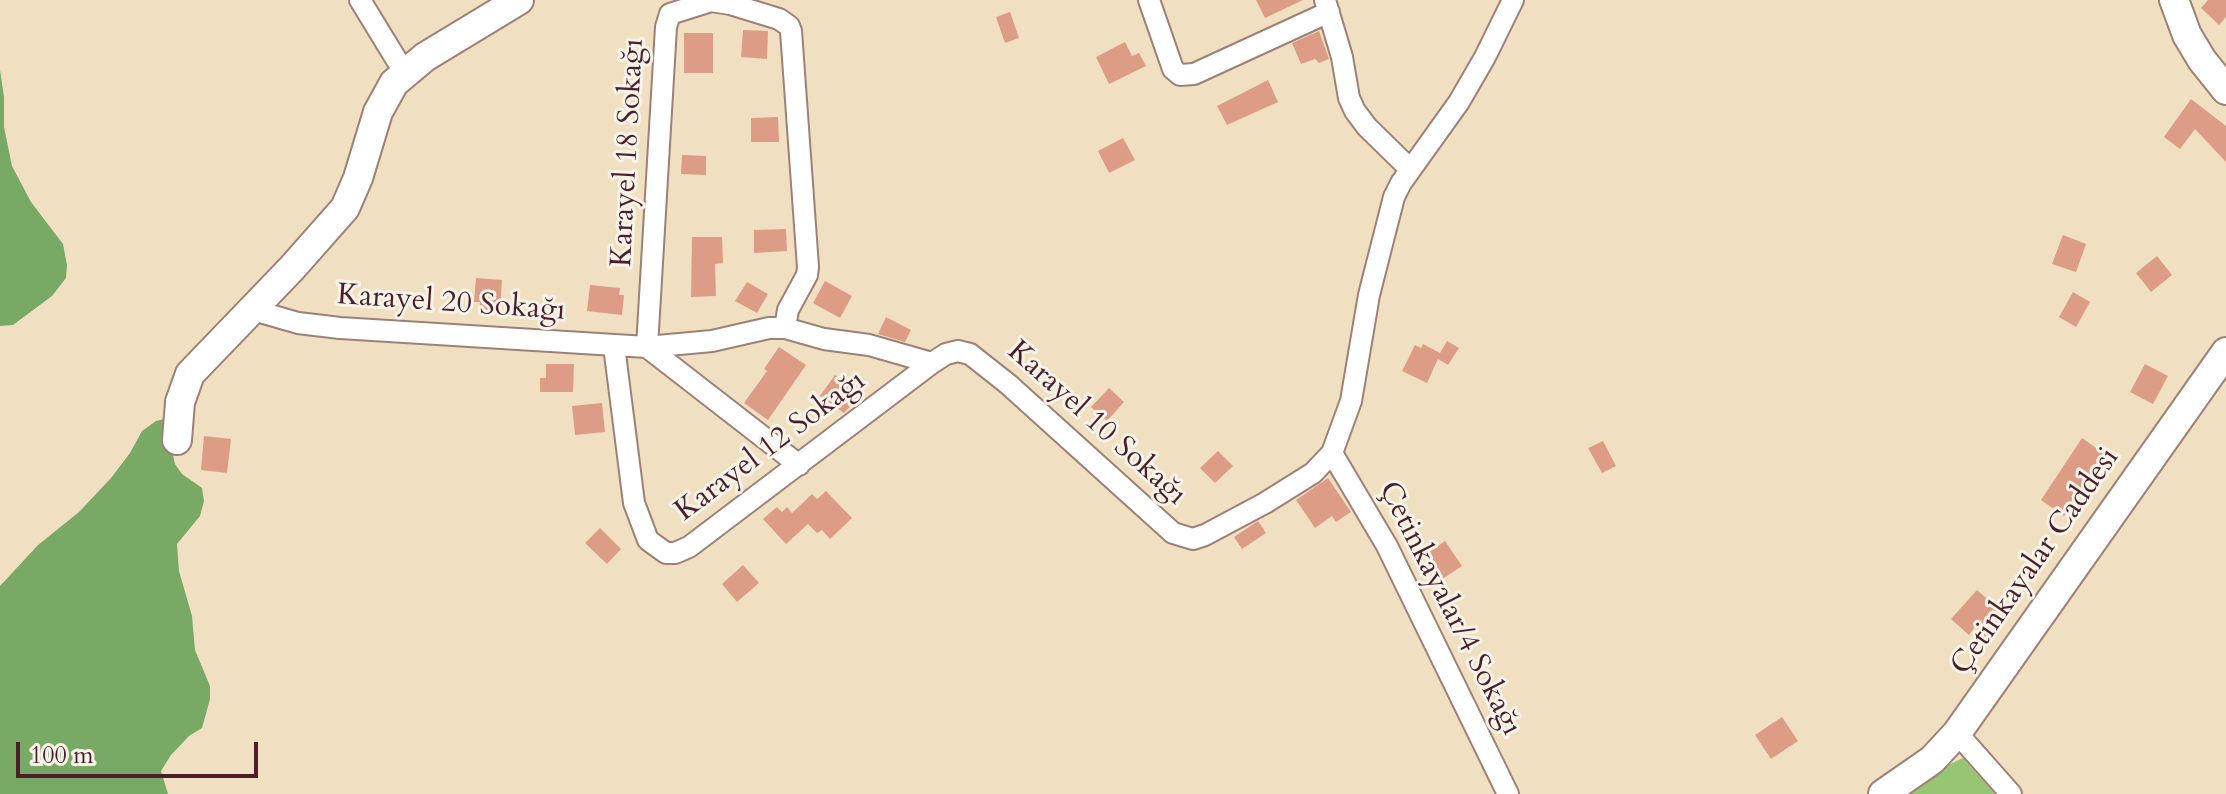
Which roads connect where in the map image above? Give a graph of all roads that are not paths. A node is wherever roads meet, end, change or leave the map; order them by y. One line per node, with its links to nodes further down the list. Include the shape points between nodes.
1 (360, 0): 7 (street)
2 (519, 0): 7 (street)
3 (1149, 0): 6 (street, via 1173,69 1180,75 1194,74)
4 (1513, 0): 9 (street, Karayel 10 Sokağı, via 1459,102)
5 (2174, 0): 8 (street, via 2187,35)
6 (1327, 6): 9 (street, via 1355,111)
7 (404, 72): 10 (street, via 386,95 345,208)
8 (2226, 90)
9 (1410, 169): 17 (street, Karayel 10 Sokağı, via 1394,197 1383,235 1351,401)
10 (253, 310): 12 (street, Karayel 20 Sokağı, via 340,328); 16 (street, via 190,374 180,402)
11 (785, 328): 13 (street); 13 (street, Karayel 18 Sokağı, via 808,267 791,31 779,19 711,1 670,14 666,27); 15 (street)
12 (614, 346): 13 (street, Karayel 20 Sokağı); 18 (street, Karayel 12 Sokağı, via 634,503 648,540 658,550 675,553 689,547)
13 (647, 347): 18 (street)
14 (2226, 352): 19 (street, Çetinkayalar Caddesi)
15 (932, 363): 17 (street, Karayel 10 Sokağı, via 958,351 983,363 1182,537 1205,535 1265,503 1313,473); 18 (street, Karayel 12 Sokağı)
16 (177, 440)
17 (1332, 453): 20 (street, Çetinkayalar/4 Sokağı, via 1393,557)
18 (799, 465)
19 (1957, 733): 21 (street, Çetinkayalar Caddesi, via 1932,760); 22 (street)
20 (1508, 794)
21 (1883, 794)
22 (2011, 794)

